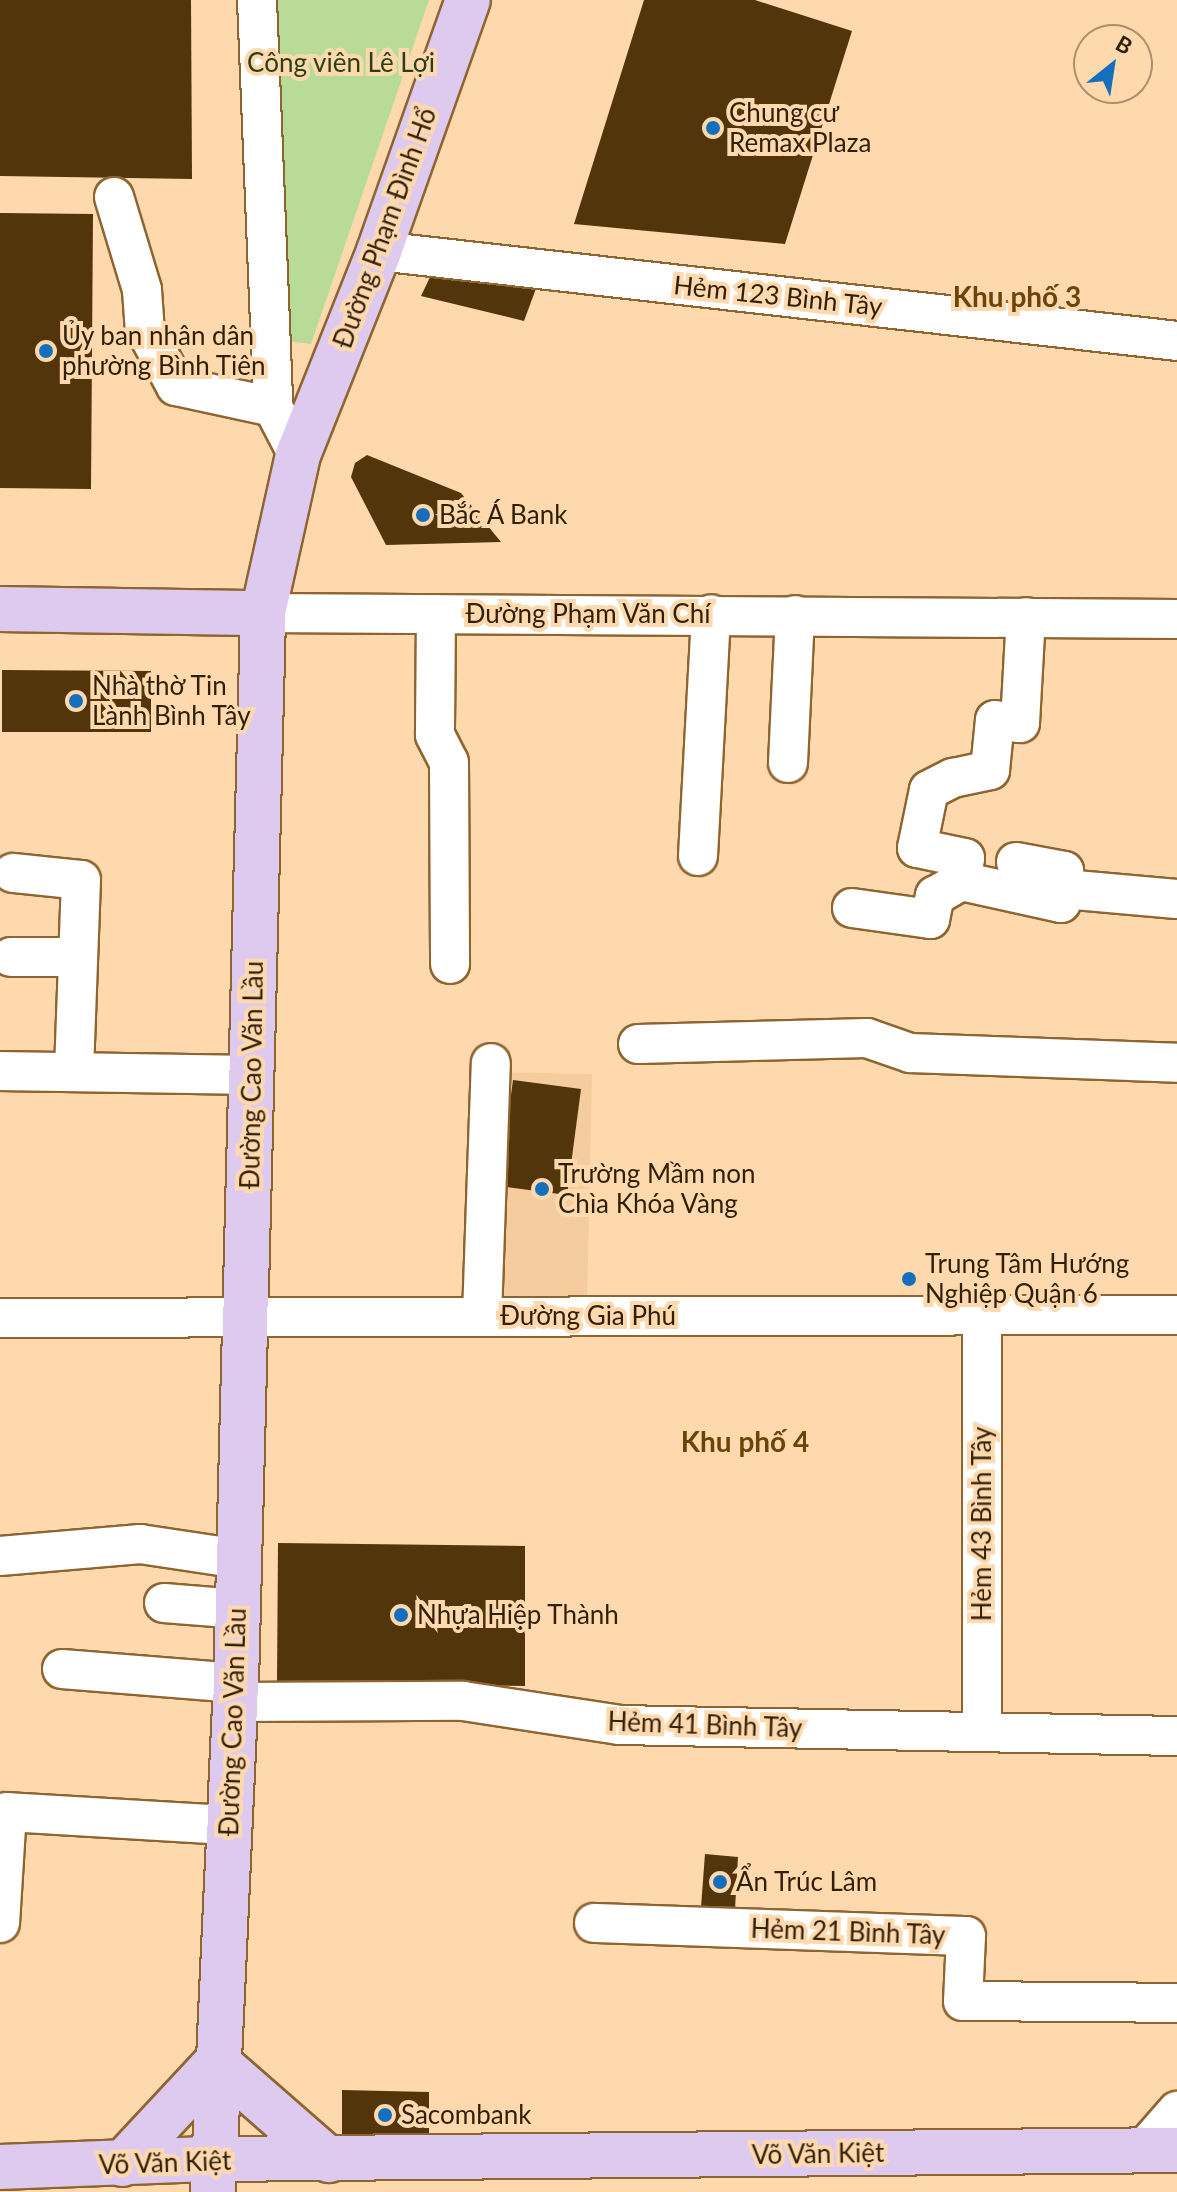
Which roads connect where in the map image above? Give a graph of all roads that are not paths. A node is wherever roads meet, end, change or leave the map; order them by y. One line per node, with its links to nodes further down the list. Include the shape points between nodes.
1 (257, 0): 6 (street)
2 (468, 0): 4 (main road, Đường Phạm Đình Hổ)
3 (114, 197): 6 (street, via 142,290 145,329 176,386)
4 (379, 251): 5 (street, Hẻm 123 Bình Tây); 7 (main road, Đường Phạm Đình Hổ)
5 (1177, 341)
6 (273, 407): 7 (street)
7 (298, 455): 9 (main road, Đường Cao Văn Lầu)
8 (0, 609): 9 (main road, Đường Phạm Văn Chí)
9 (263, 613): 10 (street, Đường Phạm Văn Chí); 31 (main road, Đường Cao Văn Lầu)
10 (436, 614): 11 (street, Đường Phạm Văn Chí); 25 (street, via 435,735 449,762)
11 (711, 614): 12 (street, Đường Phạm Văn Chí); 16 (street)
12 (795, 615): 13 (street, Đường Phạm Văn Chí); 15 (street)
13 (1026, 617): 14 (street, Đường Phạm Văn Chí); 19 (street, via 1020,723 995,720 1001,772 953,778 929,790 917,848 965,858)
14 (1177, 619)
15 (788, 763)
16 (698, 856)
17 (1016, 862): 20 (street, via 1064,871)
18 (13, 873): 24 (street, via 81,880)
19 (961, 881): 20 (street, via 1061,903); 22 (street, via 935,896 930,919)
20 (1064, 889): 21 (street)
21 (1177, 899)
22 (852, 908)
23 (11, 957): 24 (street)
24 (78, 957): 30 (street)
25 (450, 964)
26 (638, 1044): 28 (street, via 867,1038 910,1053)
27 (491, 1063): 34 (street)
28 (1177, 1063)
29 (0, 1071): 30 (street)
30 (74, 1072): 31 (street)
31 (252, 1075): 35 (main road, Đường Cao Văn Lầu)
32 (982, 1315): 33 (street, Đường Gia Phú); 34 (street, Đường Gia Phú); 43 (street, Hẻm 43 Bình Tây)
33 (1177, 1315)
34 (482, 1316): 35 (street, Đường Gia Phú)
35 (246, 1317): 36 (street, Đường Gia Phú); 38 (main road, Đường Cao Văn Lầu)
36 (0, 1318)
37 (0, 1556): 38 (street, via 140,1544)
38 (240, 1559): 40 (main road, Đường Cao Văn Lầu)
39 (164, 1603): 40 (street)
40 (238, 1609): 42 (main road, Đường Cao Văn Lầu)
41 (62, 1669): 42 (street, Hẻm 41 Bình Tây)
42 (236, 1692): 43 (street, Hẻm 41 Bình Tây, via 463,1701 619,1725); 46 (main road, Đường Cao Văn Lầu)
43 (982, 1732): 44 (street, Hẻm 41 Bình Tây)
44 (1177, 1736)
45 (3, 1813): 46 (street); 47 (street)
46 (229, 1825): 50 (main road, Đường Cao Văn Lầu)
47 (0, 1923)
48 (594, 1923): 49 (street, Hẻm 21 Bình Tây, via 966,1936 963,2001)
49 (1177, 2003)
50 (217, 2062): 53 (main road); 54 (main road); 56 (main road, Đường Cao Văn Lầu)
51 (1177, 2111): 52 (street)
52 (1160, 2150): 53 (main road, Võ Văn Kiệt)
53 (329, 2160): 56 (main road, Võ Văn Kiệt)
54 (122, 2164): 55 (main road, Võ Văn Kiệt); 56 (main road, Võ Văn Kiệt)
55 (0, 2167)
56 (213, 2176)

